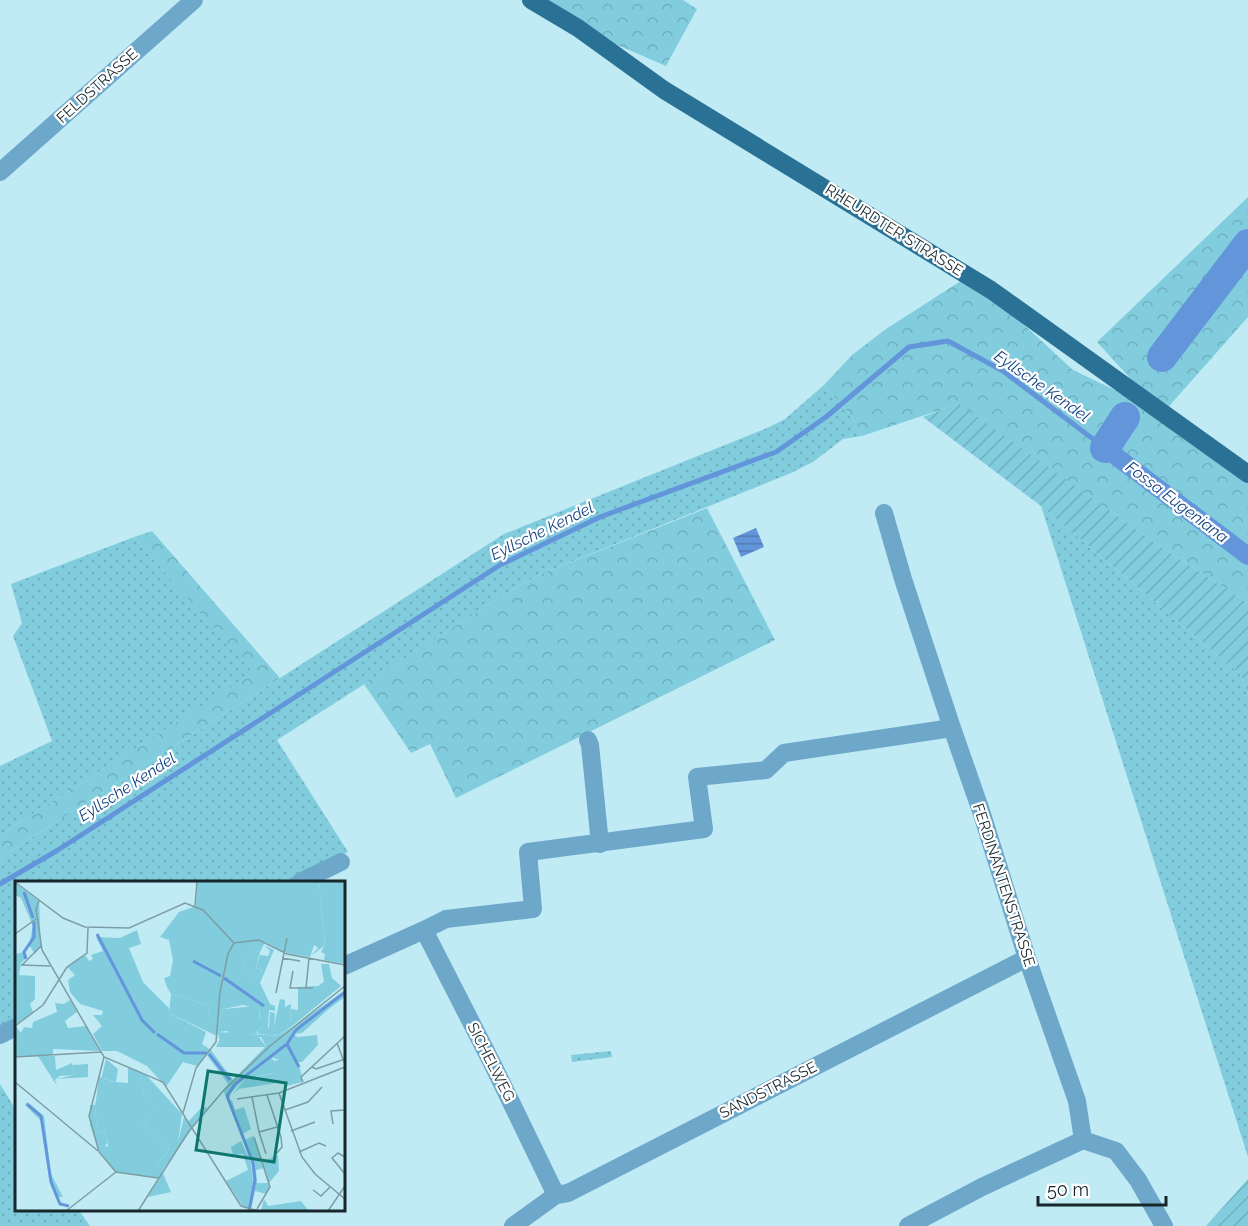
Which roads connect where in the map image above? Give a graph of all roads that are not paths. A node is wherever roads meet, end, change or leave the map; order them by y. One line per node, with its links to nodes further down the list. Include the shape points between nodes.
1 (194, 0): 3 (street, FELDSTRASSE)
2 (531, 0): 4 (main road, RHEURDTER STRASSE, via 578,28 664,90 991,290)
3 (0, 172)
4 (1248, 474)
5 (884, 513): 6 (street, FERDINANTENSTRASSE)
6 (952, 728): 8 (street, via 784,753 766,770 697,777 704,829); 12 (street, FERDINANTENSTRASSE)
7 (588, 740): 8 (street)
8 (600, 844): 11 (street, via 528,852 533,909 446,919)
9 (341, 862): 10 (street)
10 (302, 881)
11 (424, 930): 13 (street); 17 (street, SICHELWEG)
12 (1027, 958): 16 (street, FERDINANTENSTRASSE, via 1077,1101); 17 (street, SANDSTRASSE, via 568,1193)
13 (345, 966)
14 (15, 1028): 15 (street)
15 (0, 1035)
16 (1083, 1140): 19 (street); 20 (street, via 1116,1151)
17 (556, 1195): 18 (street, SANDSTRASSE)
18 (513, 1226)
19 (908, 1226)
20 (1164, 1226)

